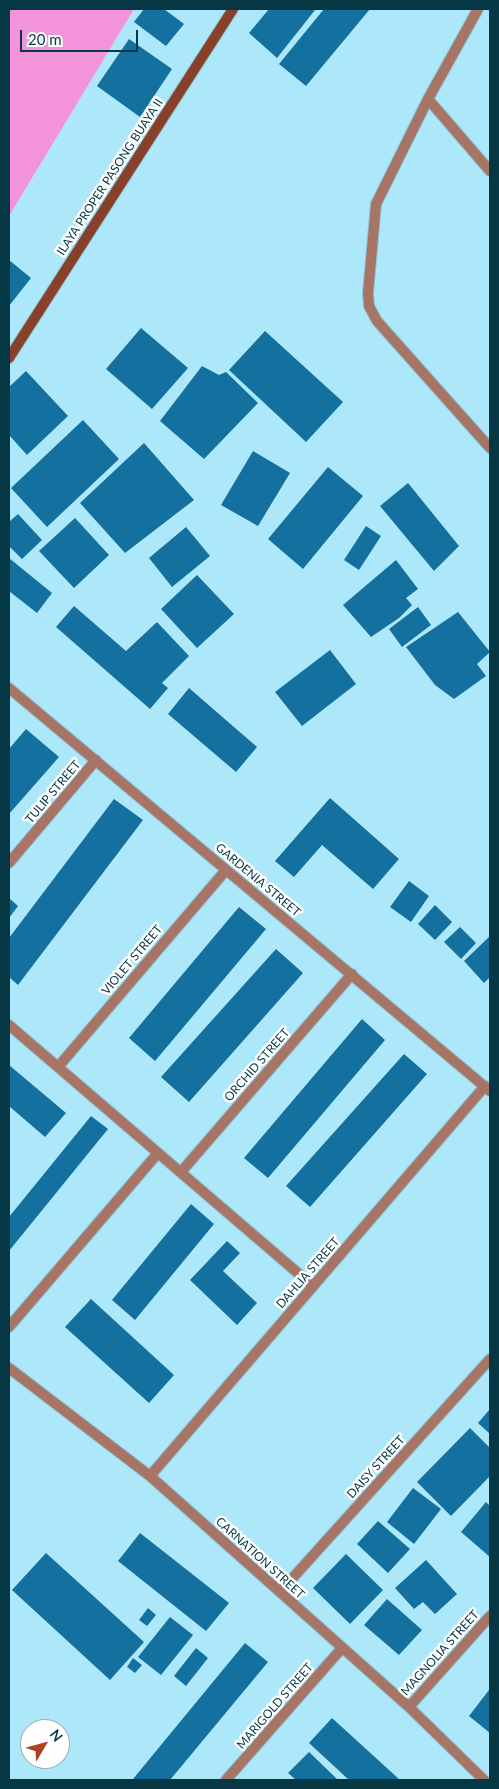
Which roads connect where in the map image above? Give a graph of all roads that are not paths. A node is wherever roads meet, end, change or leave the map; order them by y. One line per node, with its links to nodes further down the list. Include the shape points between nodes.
1 (233, 9): 5 (street, ILAYA PROPER PASONG BUAYA II)
2 (478, 9): 3 (street)
3 (428, 99): 4 (street); 6 (street, via 376,204 369,306 377,321)
4 (490, 171)
5 (9, 358)
6 (490, 448)
7 (9, 688): 8 (street, GARDENIA STREET)
8 (96, 760): 9 (street, TULIP STREET); 10 (street, GARDENIA STREET)
9 (9, 863)
10 (226, 870): 11 (street, GARDENIA STREET); 13 (street, VIOLET STREET)
11 (352, 974): 14 (street, GARDENIA STREET); 16 (street, ORCHID STREET)
12 (9, 1025): 13 (street)
13 (58, 1067): 15 (street)
14 (488, 1088): 17 (street, DAHLIA STREET)
15 (158, 1152): 16 (street); 18 (street)
16 (181, 1172): 17 (street)
17 (313, 1286): 21 (street, DAHLIA STREET)
18 (9, 1327)
19 (490, 1359): 22 (street, DAISY STREET)
20 (9, 1368): 21 (street, CARNATION STREET)
21 (150, 1476): 22 (street, CARNATION STREET)
22 (280, 1592): 24 (street, CARNATION STREET)
23 (490, 1616): 25 (street, MAGNOLIA STREET)
24 (342, 1648): 25 (street, CARNATION STREET); 26 (street, MARIGOLD STREET)
25 (409, 1707): 27 (street, CARNATION STREET)
26 (227, 1780)
27 (484, 1780)

